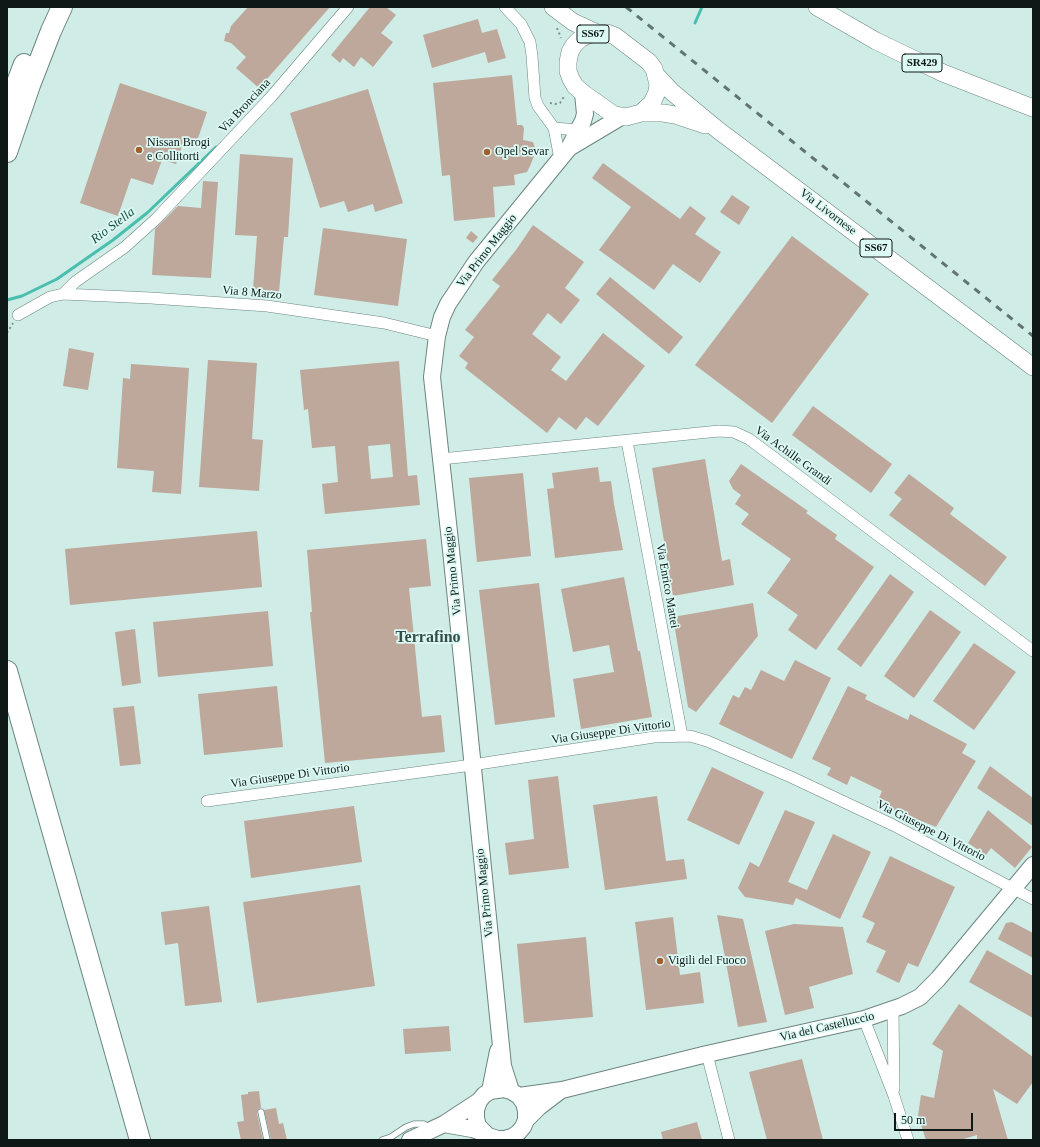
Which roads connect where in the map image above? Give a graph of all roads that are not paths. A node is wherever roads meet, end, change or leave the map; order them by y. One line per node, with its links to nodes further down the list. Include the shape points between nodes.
1 (48, 7): 7 (highway)
2 (62, 7): 7 (highway)
3 (348, 7): 21 (street, Via Bronciana, via 271,97 156,219 125,247 75,282)
4 (505, 7): 16 (street, via 521,24 530,42 535,98)
5 (817, 7): 12 (main road, SR429, via 902,54)
6 (555, 9): 8 (main road, Via Livornese / SS67, via 573,22); 9 (main road, Via Livornese / SS67, via 568,33)
7 (44, 30): 13 (highway); 19 (highway, via 30,85)
8 (597, 33): 9 (main road, SS67, via 580,39); 10 (main road, Via Livornese / SS67, via 615,36 649,62)
9 (570, 52): 11 (main road, Via Livornese / SS67, via 568,71 575,86)
10 (657, 76): 14 (main road, via 656,98); 18 (main road, Via Livornese / SS67, via 672,92)
11 (583, 93): 15 (main road, Via Livornese / SS67, via 609,112); 17 (main road, Via Primo Maggio, via 585,114)
12 (1033, 108)
13 (7, 109)
14 (641, 113): 15 (main road, Via Livornese / SS67); 18 (main road, Via Livornese / SS67, via 675,115)
15 (621, 117): 20 (main road, Via Primo Maggio)
16 (554, 128): 17 (street); 20 (street)
17 (578, 130): 20 (main road, Via Primo Maggio)
18 (718, 130): 24 (main road, Via Livornese / SS67)
19 (7, 152)
20 (564, 154): 23 (main road, Via Primo Maggio, via 463,281 448,304)
21 (63, 294): 22 (street, via 50,297); 23 (street, Via 8 Marzo, via 267,306 384,322)
22 (18, 316)
23 (437, 336): 26 (main road, Via Primo Maggio, via 432,377)
24 (1033, 367)
25 (627, 441): 26 (street, Via Achille Grandi); 27 (street, Via Achille Grandi, via 719,431 734,432 748,438); 30 (street, Via Enrico Mattei)
26 (441, 459): 31 (main road, Via Primo Maggio)
27 (1033, 651)
28 (7, 671): 49 (highway)
29 (7, 722): 48 (highway)
30 (682, 736): 31 (street, Via Giuseppe Di Vittorio); 34 (street, Via Giuseppe Di Vittorio, via 707,741 791,777 893,825)
31 (472, 765): 32 (street, Via Giuseppe Di Vittorio); 38 (main road, Via Primo Maggio)
32 (207, 801)
33 (1033, 864): 34 (main road, Via del Castelluccio)
34 (1012, 888): 35 (street, Via Giuseppe Di Vittorio); 36 (main road, Via del Castelluccio, via 932,985 920,997)
35 (1033, 899)
36 (893, 1010): 37 (main road, Via del Castelluccio); 43 (street)
37 (864, 1019): 39 (main road, Via del Castelluccio); 43 (street)
38 (500, 1036): 41 (main road, Via Primo Maggio, via 503,1066); 42 (main road, Via Primo Maggio)
39 (707, 1054): 40 (main road, Via del Castelluccio); 53 (street)
40 (562, 1090): 41 (main road, Via del Castelluccio); 46 (main road, via 539,1107)
41 (515, 1093): 42 (main road, via 504,1089); 46 (main road, Via Primo Maggio, via 525,1107)
42 (484, 1096): 45 (main road); 47 (main road, Via Primo Maggio, via 476,1110 476,1118 478,1126)
43 (894, 1096): 54 (street)
44 (261, 1112): 50 (lane)
45 (437, 1127): 47 (main road, via 472,1129); 51 (lane, via 414,1124); 52 (main road)
46 (521, 1131): 47 (main road, via 505,1139)
47 (493, 1138)
48 (127, 1140)
49 (140, 1140)
50 (267, 1140)
51 (382, 1140)
52 (410, 1140)
53 (728, 1140)
54 (908, 1140)

